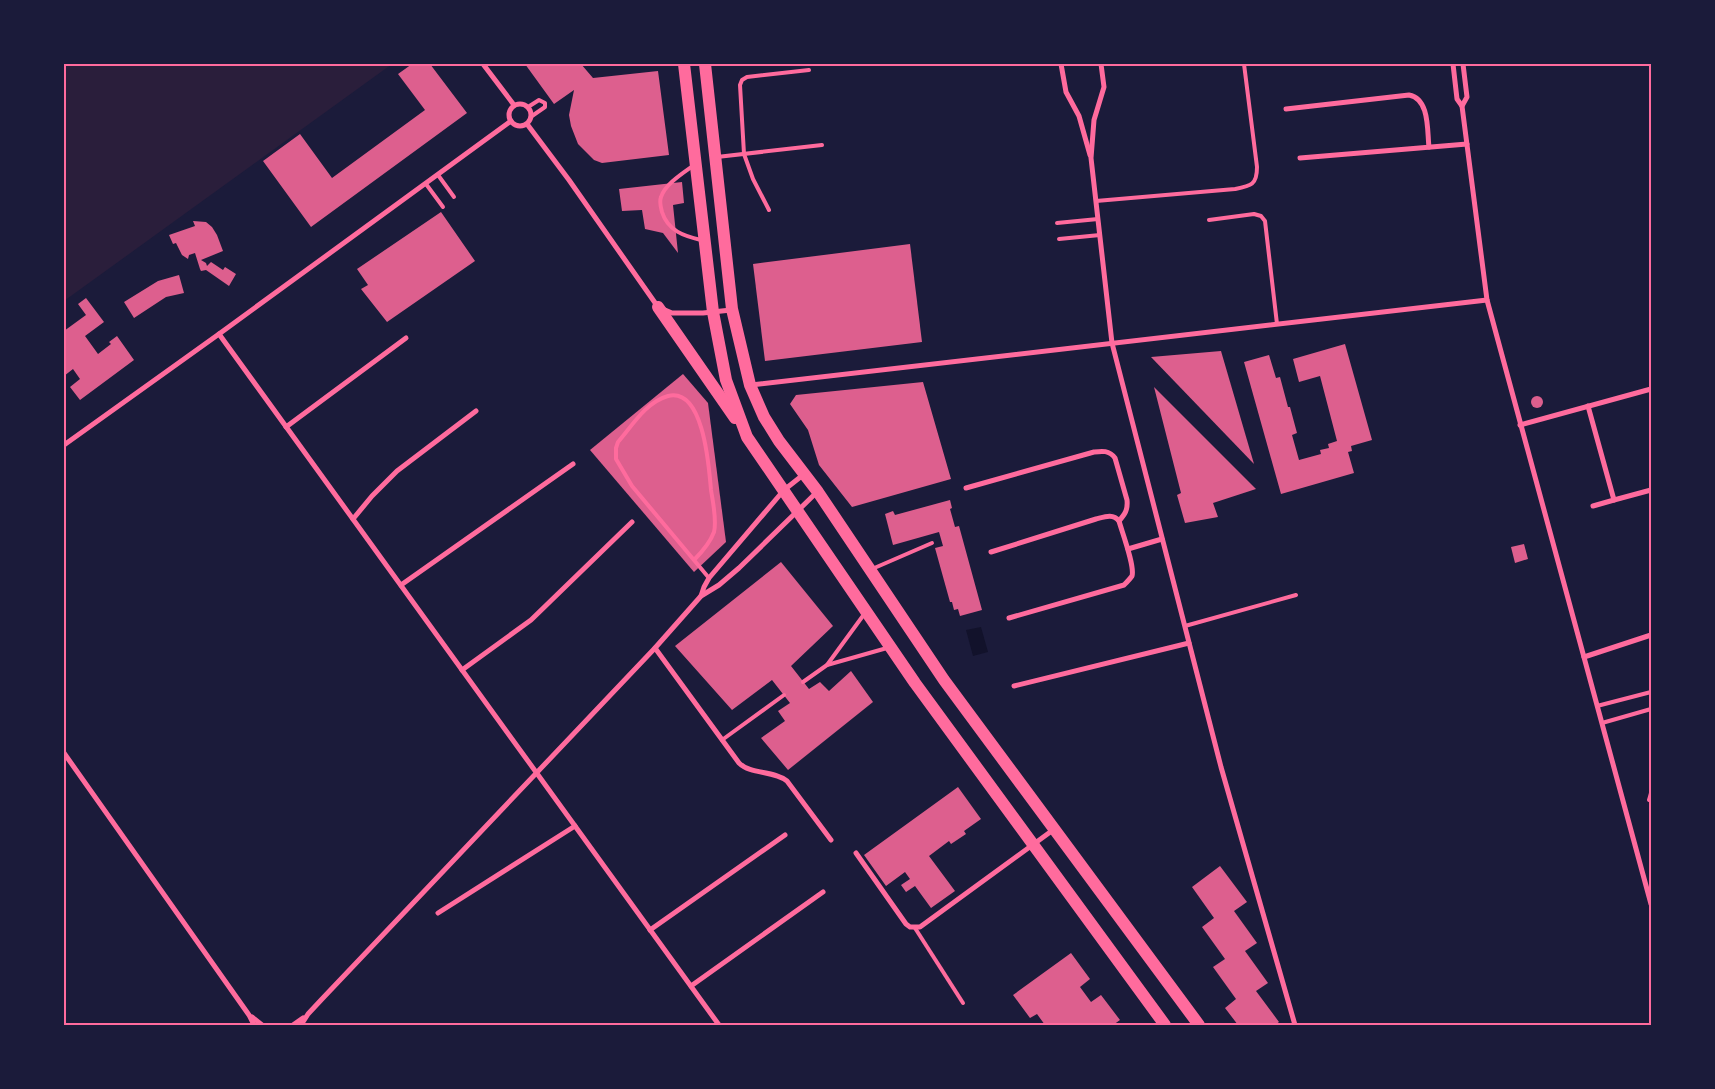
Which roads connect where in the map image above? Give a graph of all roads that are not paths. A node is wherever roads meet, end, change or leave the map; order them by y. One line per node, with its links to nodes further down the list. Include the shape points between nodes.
1 (483, 64): 10 (street)
2 (684, 64): 24 (main road)
3 (705, 64): 21 (main road)
4 (1061, 64): 22 (street, via 1066,92 1079,116)
5 (1101, 64): 22 (street, via 1104,87 1094,120)
6 (1244, 64): 28 (lane, via 1257,167 1254,183 1235,189)
7 (1453, 64): 11 (street, via 1457,99)
8 (1464, 64): 11 (street, via 1467,97)
9 (809, 70): 20 (lane, via 742,80)
10 (514, 105): 12 (street, via 522,103); 15 (street, via 509,113)
11 (1462, 106): 17 (street)
12 (528, 107): 14 (street); 14 (lane, via 539,100 545,103 545,107)
13 (1286, 109): 19 (street, via 1415,96 1424,109)
14 (532, 116): 16 (street)
15 (511, 121): 16 (street, via 517,126); 25 (street)
16 (527, 124): 38 (street)
17 (1467, 144): 19 (street); 37 (street)
18 (822, 145): 20 (lane)
19 (1429, 147): 23 (street)
20 (744, 154): 21 (lane); 30 (lane)
21 (715, 158): 39 (main road)
22 (1091, 158): 28 (street)
23 (1300, 158)
24 (695, 163): 36 (main road); 36 (lane, via 666,188 660,197 660,205 668,225 688,237)
25 (438, 175): 26 (street); 27 (lane)
26 (426, 184): 29 (lane); 42 (street)
27 (454, 197)
28 (1096, 201): 31 (street)
29 (444, 207)
30 (769, 210)
31 (1098, 219): 33 (lane); 34 (street)
32 (1210, 220): 41 (lane, via 1254,214 1265,221)
33 (1057, 223)
34 (1100, 235): 35 (lane); 44 (street)
35 (1059, 239)
36 (705, 241): 40 (main road)
37 (1487, 300): 41 (street); 49 (street)
38 (658, 307): 40 (street, via 672,313); 51 (main road)
39 (732, 310): 40 (street); 45 (main road)
40 (713, 312): 51 (main road, via 726,380)
41 (1277, 324): 44 (street)
42 (219, 334): 50 (street); 52 (street)
43 (406, 338): 50 (street)
44 (1112, 343): 45 (street); 65 (street)
45 (750, 385): 54 (main road, via 764,417)
46 (1651, 389): 47 (street)
47 (1588, 406): 49 (street); 59 (street)
48 (476, 411): 62 (street, via 397,470)
49 (1520, 425): 82 (street)
50 (286, 427): 62 (street)
51 (747, 437): 56 (main road)
52 (64, 445)
53 (574, 464): 72 (street)
54 (805, 474): 56 (street); 58 (main road)
55 (966, 488): 63 (street, via 1106,451 1115,458 1127,500 1126,513)
56 (784, 490): 61 (main road); 71 (street)
57 (1651, 490): 59 (street)
58 (818, 492): 61 (street); 70 (main road)
59 (1614, 500): 60 (street)
60 (1593, 506)
61 (798, 510): 74 (street, via 719,586); 75 (main road)
62 (353, 519): 72 (street)
63 (1119, 521): 67 (street); 68 (street, via 1106,516)
64 (632, 522): 84 (street, via 531,620)
65 (1162, 539): 67 (street); 77 (street)
66 (932, 543): 70 (lane)
67 (1128, 549): 76 (street, via 1133,570 1124,585)
68 (991, 552)
69 (694, 560): 69 (lane, via 632,486 616,459 618,442 648,407 669,396 680,396 691,406 703,433 707,456 714,531); 71 (lane)
70 (870, 570): 98 (main road, via 944,680)
71 (710, 578): 74 (street)
72 (401, 585): 84 (street)
73 (1296, 595): 77 (lane)
74 (702, 596): 81 (street)
75 (867, 612): 80 (main road); 83 (lane)
76 (1008, 618)
77 (1184, 626): 79 (street)
78 (1651, 635): 82 (street)
79 (1189, 644): 86 (street); 119 (street)
80 (890, 647): 83 (lane); 101 (main road)
81 (655, 648): 92 (street); 94 (street)
82 (1584, 657): 89 (street)
83 (826, 665): 85 (lane)
84 (462, 670): 94 (street)
85 (803, 682)
86 (1014, 686)
87 (1651, 692): 89 (lane)
88 (784, 695): 92 (lane)
89 (1597, 706): 91 (street)
90 (1651, 709): 91 (lane)
91 (1602, 723): 104 (street)
92 (722, 740): 100 (street, via 742,766 787,780)
93 (64, 753): 111 (street)
94 (536, 772): 97 (street); 110 (street)
95 (1651, 793): 96 (lane)
96 (1649, 800)
97 (575, 826): 105 (street); 107 (street)
98 (1054, 829): 101 (street); 118 (main road)
99 (785, 835): 107 (street)
100 (831, 840)
101 (1033, 844): 106 (street, via 925,925); 117 (main road)
102 (856, 853): 106 (street, via 906,924)
103 (823, 892): 108 (street)
104 (1651, 904)
105 (438, 913)
106 (915, 928): 109 (lane)
107 (650, 930): 108 (street)
108 (691, 986): 116 (street)
109 (963, 1003)
110 (308, 1014): 114 (street); 115 (street)
111 (250, 1015): 112 (street); 113 (street)
112 (254, 1025)
113 (262, 1025)
114 (294, 1025)
115 (301, 1025)
116 (719, 1025)
117 (1166, 1025)
118 (1199, 1025)
119 (1295, 1025)

